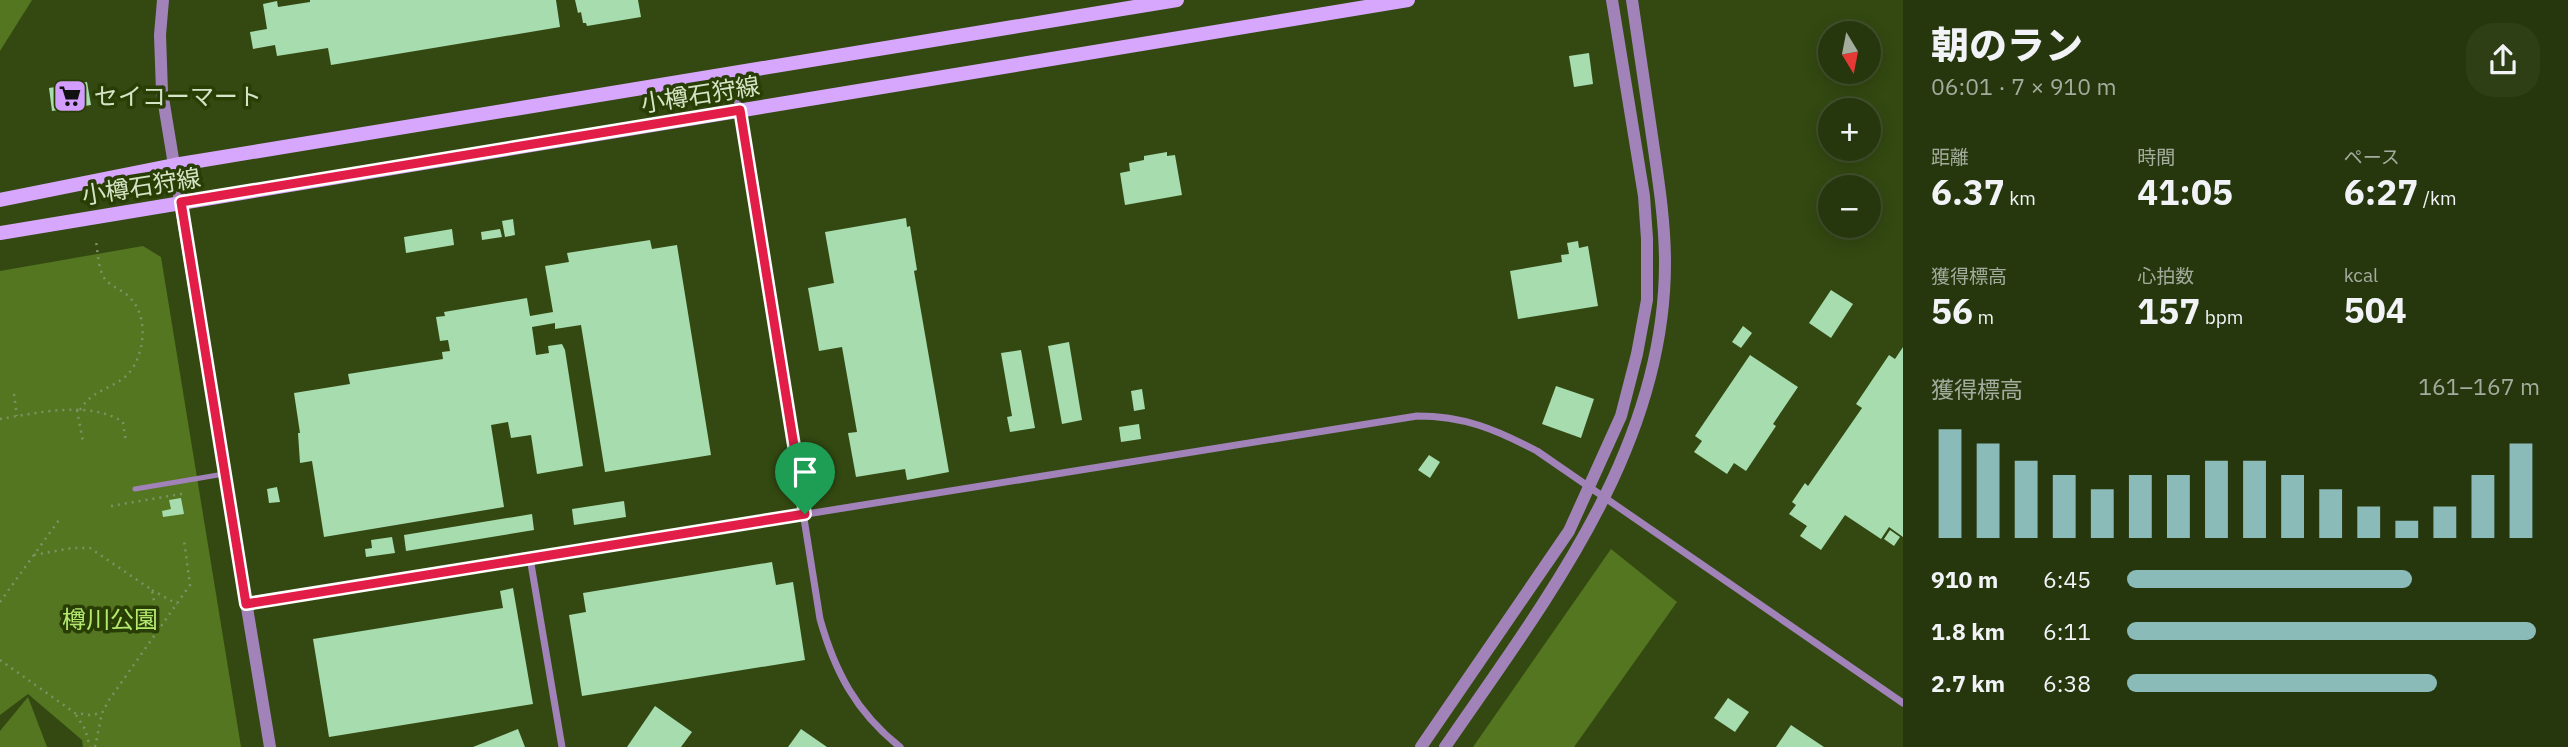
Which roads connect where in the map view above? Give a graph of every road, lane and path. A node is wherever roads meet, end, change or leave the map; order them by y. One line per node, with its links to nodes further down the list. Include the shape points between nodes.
1 (163, 0): 8 (street, via 162,92)
2 (1177, 0): 6 (main road, 小樽石狩線)
3 (1408, 0): 7 (main road, 小樽石狩線)
4 (1612, 0): 21 (street, via 1644,195 1647,300 1622,416)
5 (1632, 0): 23 (street, via 1661,194 1665,265 1654,359 1642,409)
6 (733, 73): 7 (street); 8 (main road, 小樽石狩線)
7 (740, 110): 10 (main road, 小樽石狩線); 25 (street)
8 (174, 165): 9 (main road, 小樽石狩線); 10 (street)
9 (0, 200)
10 (181, 202): 11 (main road, 小樽石狩線); 19 (street)
11 (0, 233)
12 (96, 242): 14 (path, via 106,281 131,299 138,313 142,344 125,377 95,392)
13 (14, 394): 15 (path)
14 (79, 410): 15 (path); 17 (path); 18 (path, via 123,422)
15 (18, 416): 16 (path)
16 (0, 419)
17 (83, 442)
18 (126, 442)
19 (224, 474): 20 (lane); 33 (street)
20 (135, 489)
21 (1589, 489): 23 (street); 25 (street, via 1564,468 1500,432 1442,416 1417,416); 44 (street, via 1569,531)
22 (187, 493): 24 (path)
23 (1604, 498): 36 (street); 45 (street, via 1580,546)
24 (111, 506)
25 (805, 514): 29 (street); 43 (street, via 828,648 858,704 876,728)
26 (59, 520): 28 (path)
27 (184, 540): 32 (path, via 190,585)
28 (34, 555): 30 (path, via 90,548); 31 (path)
29 (530, 558): 33 (street); 42 (street)
30 (152, 590): 32 (path); 34 (path)
31 (0, 602)
32 (177, 604): 34 (path)
33 (246, 604): 41 (street)
34 (159, 629): 38 (path)
35 (0, 660): 37 (path)
36 (1903, 703)
37 (75, 713): 38 (path); 39 (path)
38 (102, 713): 40 (path)
39 (90, 747)
40 (95, 747)
41 (270, 747)
42 (562, 747)
43 (900, 747)
44 (1421, 747)
45 (1445, 747)

